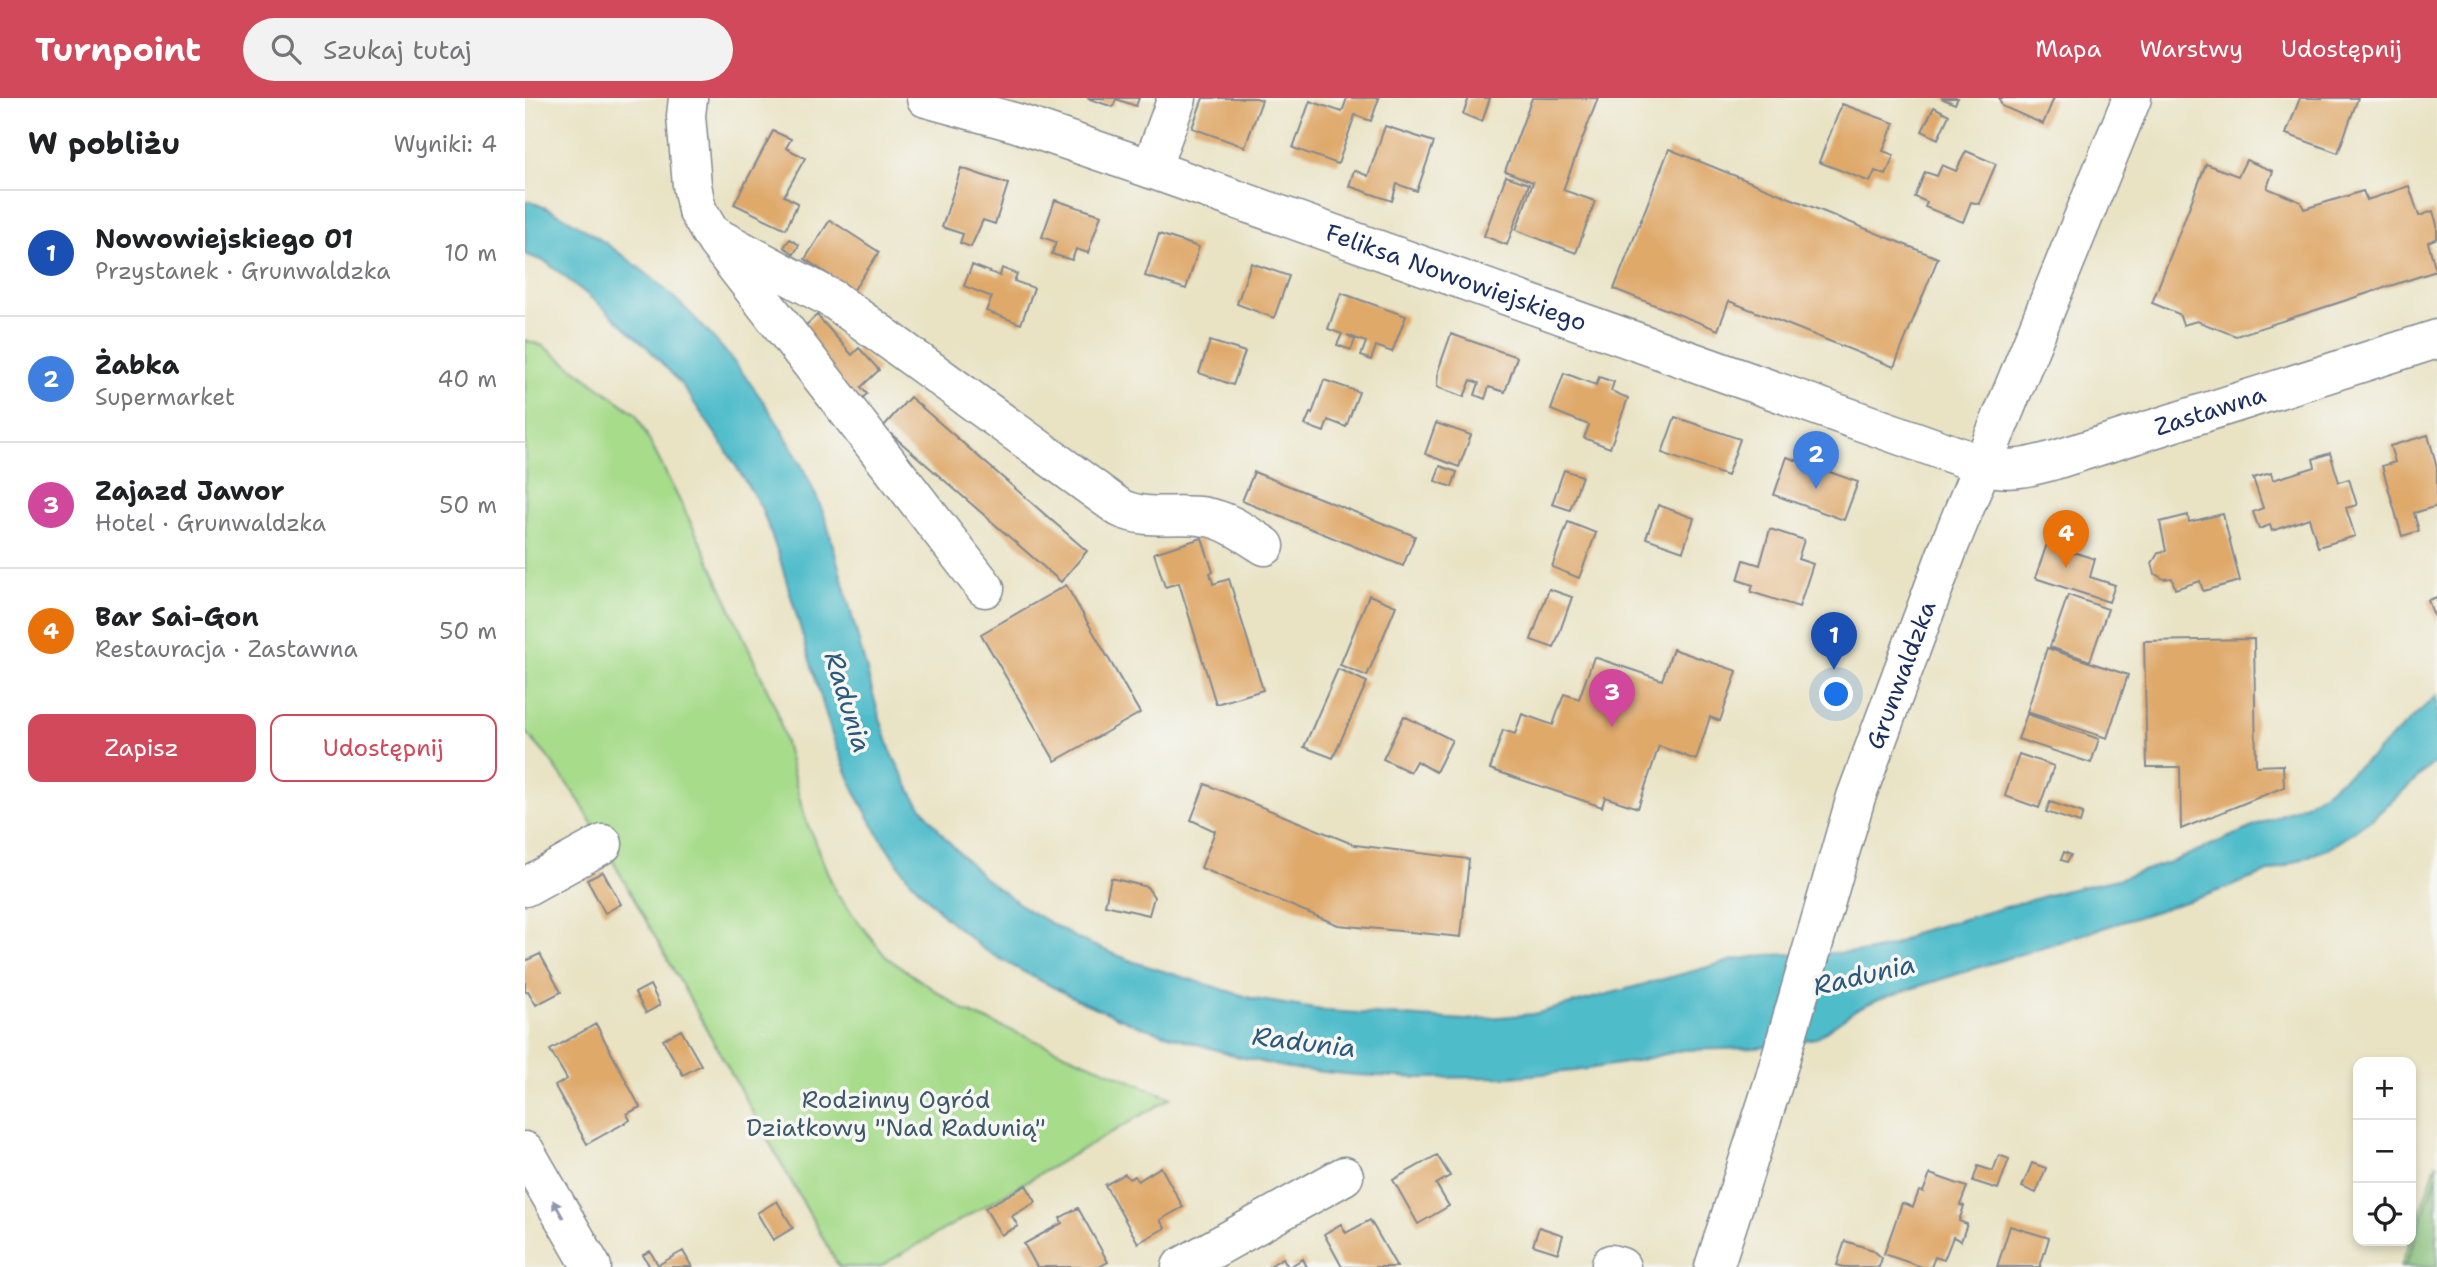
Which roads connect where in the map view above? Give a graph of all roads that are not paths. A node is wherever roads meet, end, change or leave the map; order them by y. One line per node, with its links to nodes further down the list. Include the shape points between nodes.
1 (688, 98): 7 (main road, via 692,186 697,210)
2 (926, 98): 5 (main road, Feliksa Nowowiejskiego)
3 (1177, 98): 6 (main road)
4 (2132, 98): 9 (main road, Grunwaldzka)
5 (1021, 110): 6 (main road, Feliksa Nowowiejskiego)
6 (1151, 169): 9 (main road, Feliksa Nowowiejskiego)
7 (711, 234): 10 (main road, via 834,300 1119,508 1137,514 1206,516); 11 (main road)
8 (2437, 339): 9 (main road, Zastawna, via 2055,460 2014,470)
9 (1983, 465): 18 (main road, Grunwaldzka, via 1856,797 1774,1081)
10 (1265, 546)
11 (985, 588)
12 (603, 844): 13 (main road)
13 (525, 887)
14 (525, 1151): 16 (main road, one-way to 14)
15 (1345, 1176): 17 (main road)
16 (592, 1267)
17 (1181, 1267)
18 (1714, 1267)

